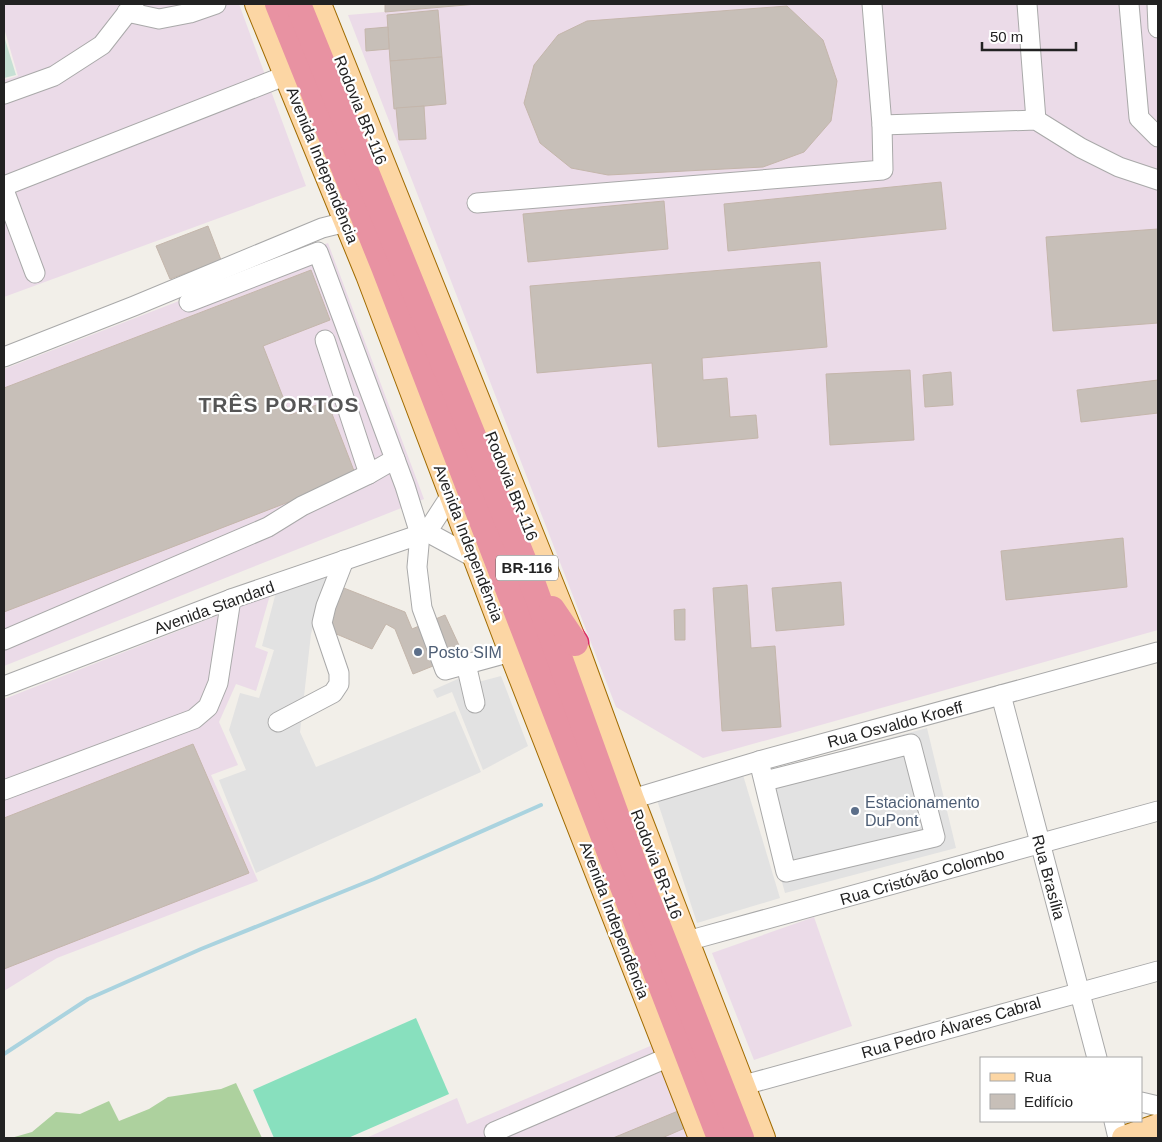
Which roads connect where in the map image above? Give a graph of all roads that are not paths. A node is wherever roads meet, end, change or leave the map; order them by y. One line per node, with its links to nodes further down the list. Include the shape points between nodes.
1 (216, 4): 10 (street, via 159,19)
2 (257, 4): 12 (main road, Avenida Independência)
3 (278, 4): 49 (highway, BR-116, via 384,267)
4 (298, 4): 32 (highway, Rodovia BR-116 / BR-116)
5 (318, 4): 35 (main road, Rodovia BR-116)
6 (872, 4): 15 (street)
7 (1027, 4): 14 (street)
8 (1128, 4): 16 (street, via 1139,118)
9 (1157, 4): 11 (street)
10 (131, 8): 13 (street, via 102,45 54,76)
11 (1158, 28)
12 (286, 76): 18 (street); 21 (main road, Avenida Independência)
13 (4, 94)
14 (1036, 120): 15 (street); 17 (street, via 1081,148 1120,167)
15 (882, 125): 20 (street, via 883,170)
16 (1158, 137)
17 (1158, 180)
18 (4, 186)
19 (4, 190): 22 (street)
20 (477, 203)
21 (346, 222): 25 (street, via 322,228); 28 (main road, Avenida Independência)
22 (35, 273)
23 (189, 302): 26 (street, via 318,252)
24 (325, 340): 27 (street)
25 (4, 357)
26 (395, 459): 27 (street); 29 (street)
27 (369, 474): 34 (street, via 302,506 268,527)
28 (451, 495): 29 (street); 30 (main road, Avenida Independência)
29 (423, 533): 30 (street); 31 (street, Avenida Standard); 38 (street, via 417,567 422,608 445,670)
30 (475, 558): 36 (main road, Avenida Independência)
31 (344, 560): 33 (street, Avenida Standard); 42 (street, via 322,623 339,673 339,684 334,693)
32 (531, 579): 35 (highway); 67 (highway, Rodovia BR-116 / BR-116, via 637,873)
33 (231, 599): 39 (street, Avenida Standard); 45 (street, via 218,683 208,707 194,719)
34 (4, 640)
35 (575, 643): 46 (main road, Rodovia BR-116)
36 (511, 652): 38 (street); 50 (main road, Avenida Independência)
37 (1158, 652): 40 (street, Rua Osvaldo Kroeff)
38 (466, 664): 41 (street)
39 (4, 686)
40 (1001, 695): 43 (street, Rua Osvaldo Kroeff); 48 (street, Rua Brasília)
41 (475, 703)
42 (278, 722)
43 (760, 761): 44 (street); 46 (street, Rua Osvaldo Kroeff)
44 (765, 782): 44 (street, via 911,744 935,837 786,872)
45 (4, 790)
46 (632, 799): 51 (main road, Rodovia BR-116)
47 (1158, 811): 48 (street, Rua Cristóvão Colombo)
48 (1040, 843): 51 (street, Rua Cristóvão Colombo); 53 (street, Rua Brasília)
49 (608, 852): 50 (highway); 66 (highway, BR-116)
50 (618, 928): 54 (main road, Avenida Independência)
51 (687, 941): 56 (main road, Rodovia BR-116)
52 (1158, 970): 53 (street, Rua Pedro Álvares Cabral)
53 (1079, 991): 55 (street, Rua Brasília); 56 (street, Rua Pedro Álvares Cabral)
54 (669, 1057): 63 (street); 65 (main road, Avenida Independência)
55 (1097, 1057)
56 (744, 1085): 68 (main road, Rodovia BR-116)
57 (1142, 1102): 58 (street)
58 (1158, 1106)
59 (1142, 1117): 60 (main road)
60 (1158, 1121)
61 (1114, 1122): 69 (street)
62 (1158, 1126): 70 (main road)
63 (494, 1132)
64 (1158, 1132): 71 (main road)
65 (701, 1138)
66 (720, 1138)
67 (741, 1138)
68 (763, 1138)
69 (1118, 1138)
70 (1124, 1138)
71 (1129, 1138)

